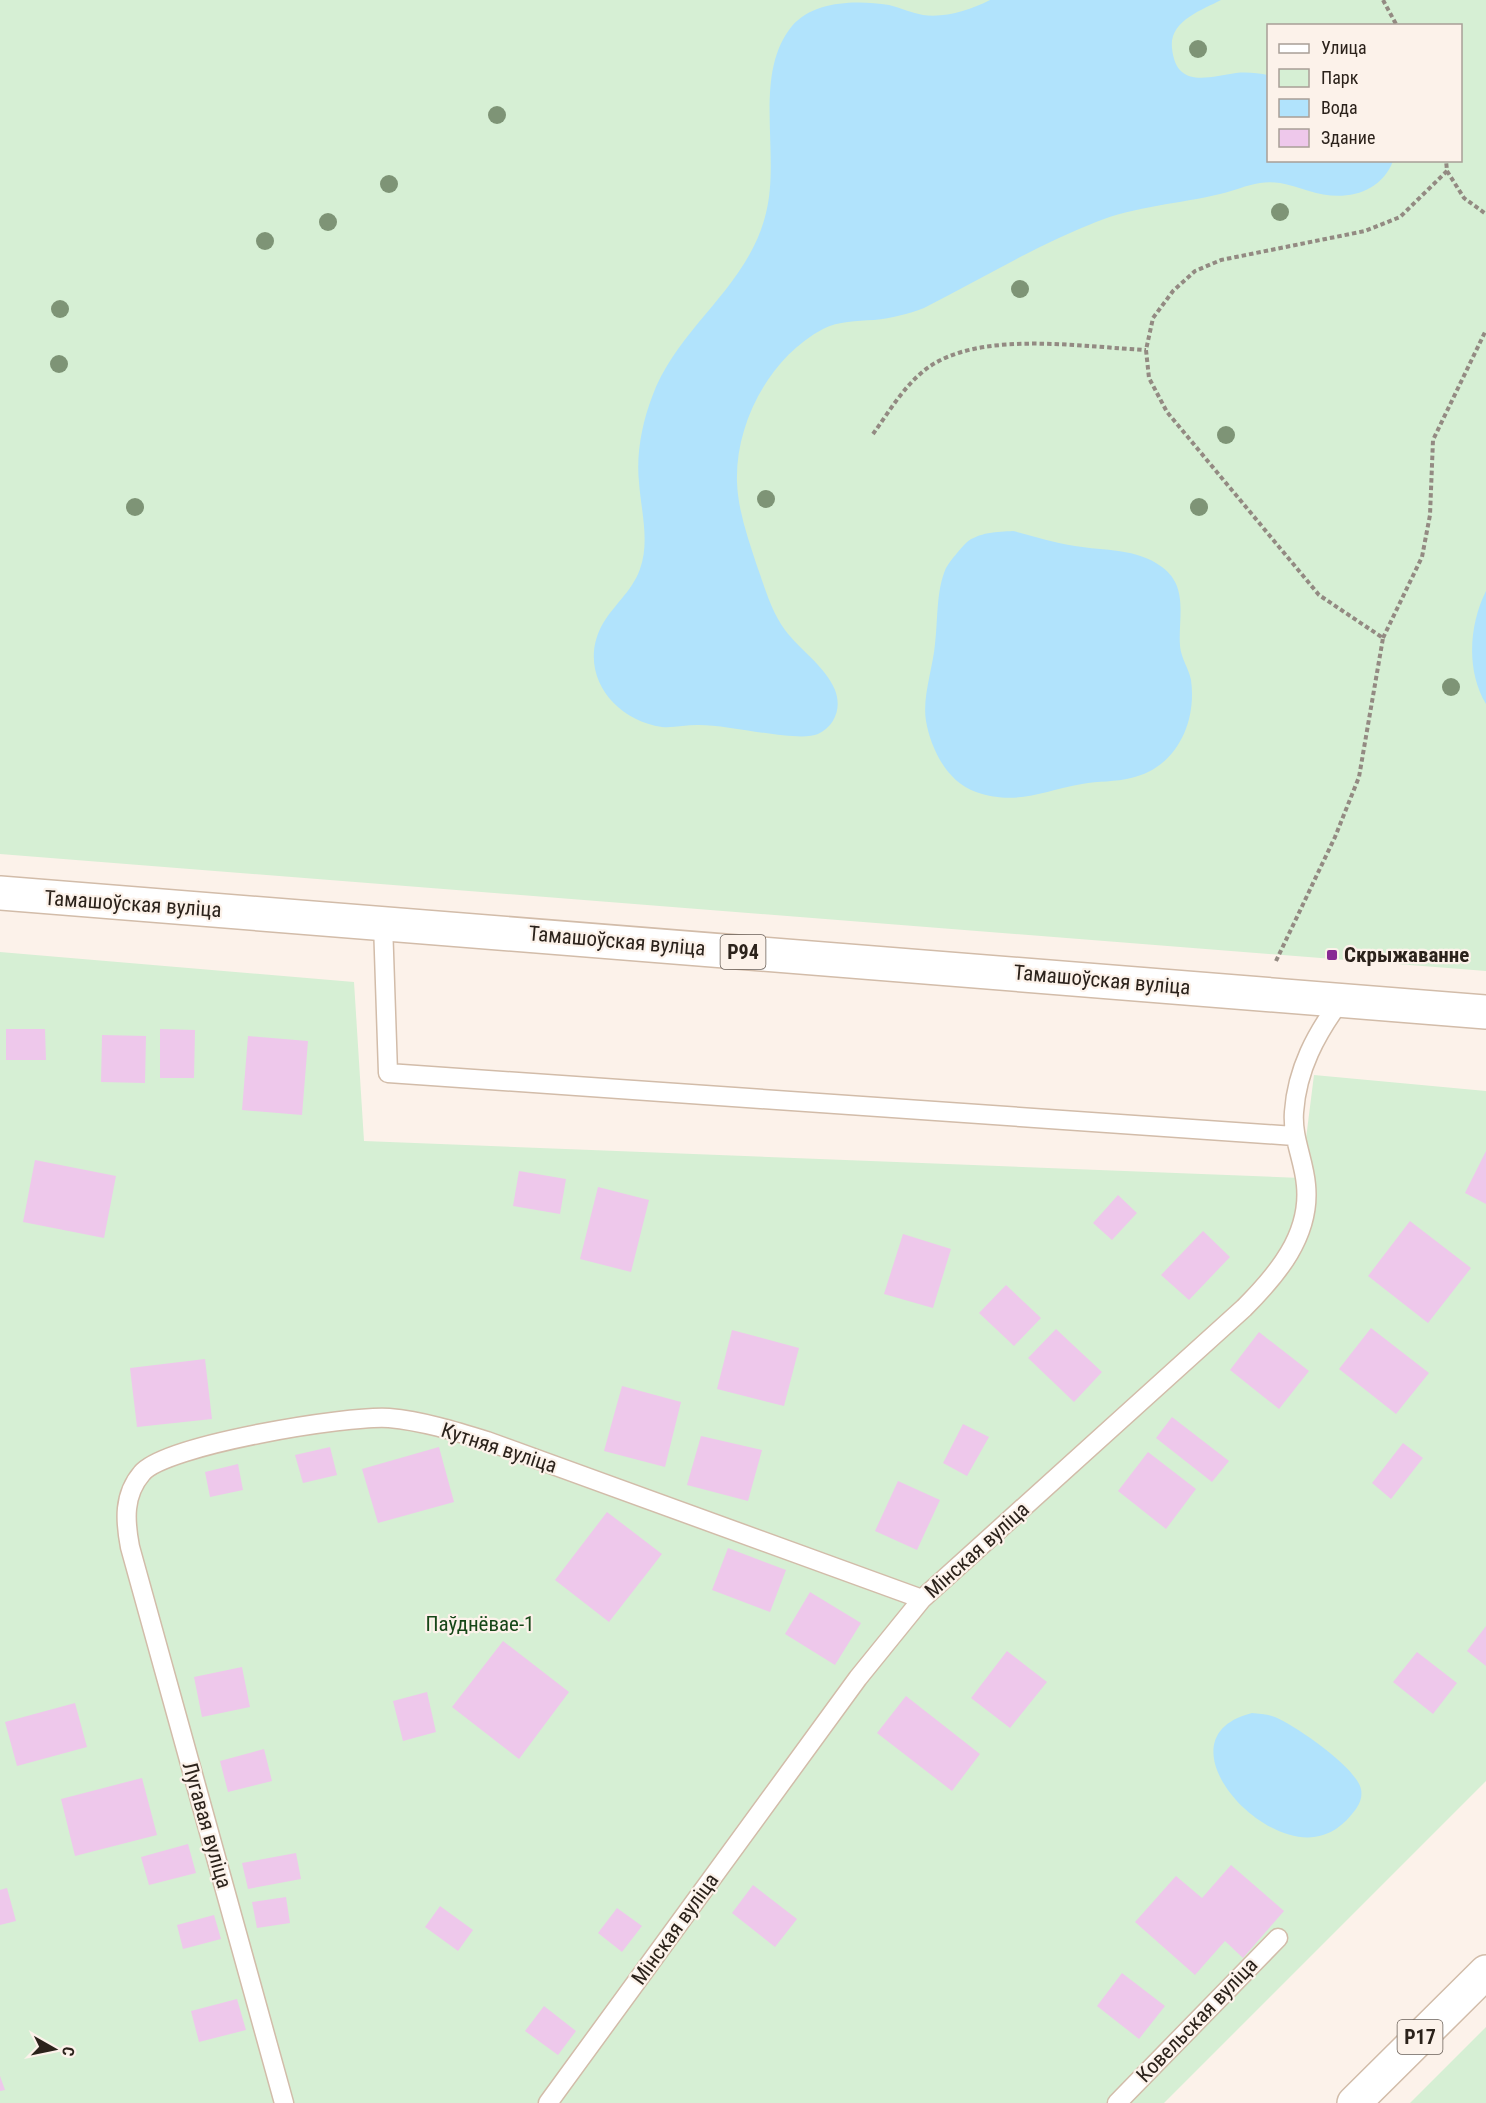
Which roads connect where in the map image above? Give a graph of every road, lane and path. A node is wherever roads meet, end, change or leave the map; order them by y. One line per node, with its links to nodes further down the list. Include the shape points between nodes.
1 (1383, 0): 2 (path)
2 (1396, 24)
3 (1446, 162): 4 (path)
4 (1447, 171): 5 (path, via 1464,198); 7 (path, via 1400,216 1365,231 1221,260 1195,271 1173,291 1153,318)
5 (1486, 214)
6 (1486, 330): 9 (path, via 1433,440 1430,515 1422,557)
7 (1146, 350): 8 (path, via 1007,344 971,348 936,362 908,387); 9 (path, via 1149,378 1167,412 1319,595)
8 (873, 434)
9 (1383, 638): 12 (path, via 1359,777 1305,905)
10 (0, 893): 11 (main road, Тамашоўская вуліца / Р94)
11 (383, 922): 12 (main road, Тамашоўская вуліца / Р94); 15 (lane, via 388,1073)
12 (1259, 993): 13 (main road, Тамашоўская вуліца / Р94)
13 (1341, 999): 14 (main road, Тамашоўская вуліца / Р94); 15 (lane, Мінская вуліца, via 1320,1029 1301,1070)
14 (1486, 1012)
15 (1294, 1136): 17 (lane, Мінская вуліца, via 1306,1200 1299,1234 1272,1280)
16 (130, 1547): 17 (lane, Кутняя вуліца, via 126,1507 142,1472 154,1463 298,1426 389,1418 487,1441); 20 (lane, Лугавая вуліца)
17 (922, 1599): 21 (lane, Мінская вуліца, via 852,1686)
18 (1278, 1938): 22 (lane, Ковельская вуліца)
19 (1486, 1972): 23 (main road, Р17)
20 (284, 2103)
21 (548, 2103)
22 (1117, 2103)
23 (1354, 2103)

